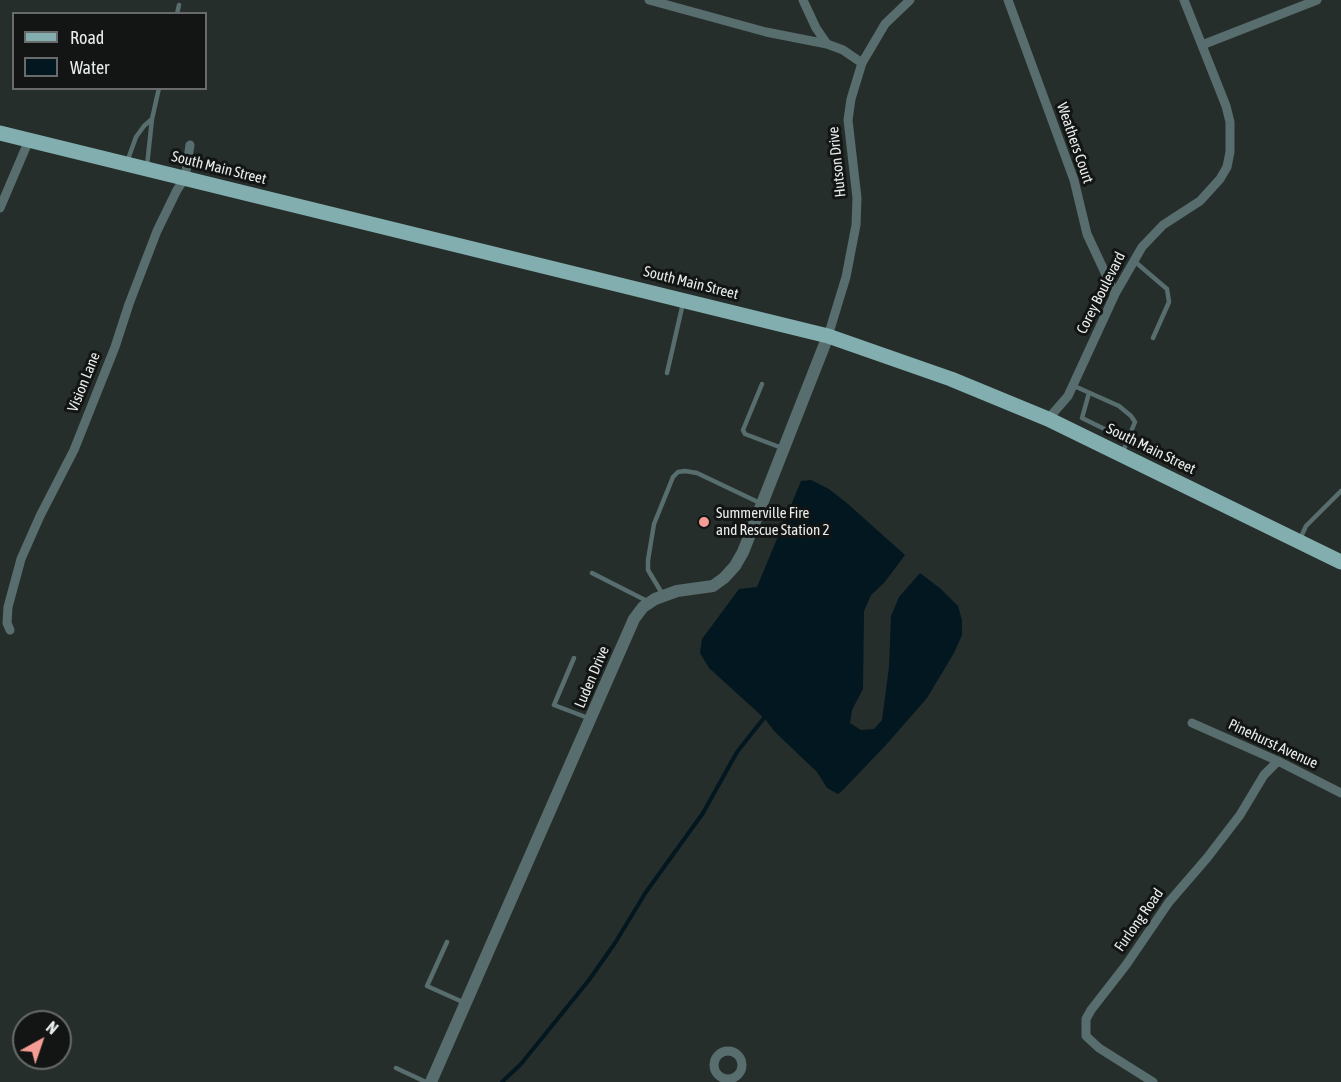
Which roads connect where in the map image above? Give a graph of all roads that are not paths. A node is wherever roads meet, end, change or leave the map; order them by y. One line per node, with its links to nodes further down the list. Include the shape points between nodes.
1 (650, 0): 9 (street, via 766,32)
2 (803, 0): 9 (street)
3 (909, 0): 11 (street, Hutson Drive, via 885,24)
4 (1008, 0): 22 (street, Weathers Court, via 1074,180 1087,234)
5 (1185, 0): 10 (street, Corey Boulevard)
6 (1317, 0): 10 (street)
7 (179, 5): 8 (lane)
8 (177, 12)
9 (827, 44): 11 (street)
10 (1202, 45): 21 (street, Corey Boulevard, via 1230,122 1227,167 1200,201 1162,225)
11 (862, 63): 24 (street, Hutson Drive, via 850,99 848,120 856,225 846,277)
12 (159, 90): 13 (lane)
13 (152, 118): 17 (lane, via 136,137); 18 (lane)
14 (0, 133): 15 (main road, South Main Street)
15 (29, 140): 17 (main road, South Main Street); 20 (street)
16 (190, 145): 19 (street, Vision Lane)
17 (126, 164): 18 (main road, South Main Street)
18 (147, 169): 19 (main road, South Main Street)
19 (185, 178): 23 (main road, South Main Street); 41 (street, Vision Lane, via 157,231 74,450 21,560 8,607)
20 (0, 208)
21 (1133, 260): 22 (street, Corey Boulevard); 25 (lane, via 1167,289 1169,302)
22 (1115, 294): 28 (street, Corey Boulevard)
23 (684, 300): 24 (main road, South Main Street); 26 (lane)
24 (828, 336): 30 (main road, South Main Street, via 951,379); 33 (street, Luden Drive)
25 (1153, 338)
26 (667, 373)
27 (762, 384): 33 (lane, via 743,430)
28 (1072, 385): 29 (lane); 30 (street, Corey Boulevard, via 1068,396)
29 (1089, 393): 31 (lane); 32 (lane, via 1119,406 1135,422)
30 (1048, 419): 31 (main road, South Main Street)
31 (1078, 425): 32 (main road, South Main Street)
32 (1125, 448): 36 (main road, South Main Street)
33 (784, 449): 35 (street, Luden Drive)
34 (1341, 491): 36 (lane, via 1306,526)
35 (762, 505): 39 (street, Luden Drive, via 743,552 724,578 713,586); 39 (lane, via 697,473 678,472 654,524 648,560 648,570)
36 (1299, 541): 37 (main road, South Main Street)
37 (1341, 562)
38 (592, 573): 40 (lane)
39 (663, 595): 40 (street, Luden Drive)
40 (650, 602): 43 (street, Luden Drive, via 634,620)
41 (10, 630)
42 (574, 658): 43 (lane, via 554,705)
43 (591, 719): 48 (street, Luden Drive)
44 (1192, 723): 45 (street, Pinehurst Avenue)
45 (1278, 761): 46 (street, Pinehurst Avenue); 52 (street, Furlong Road, via 1264,775 1207,858 1169,902 1086,1019 1086,1036)
46 (1341, 793)
47 (447, 942): 48 (lane, via 427,986)
48 (465, 1003): 51 (street, Luden Drive)
49 (396, 1068): 50 (lane)
50 (426, 1082)
51 (431, 1082)
52 (1153, 1082)

